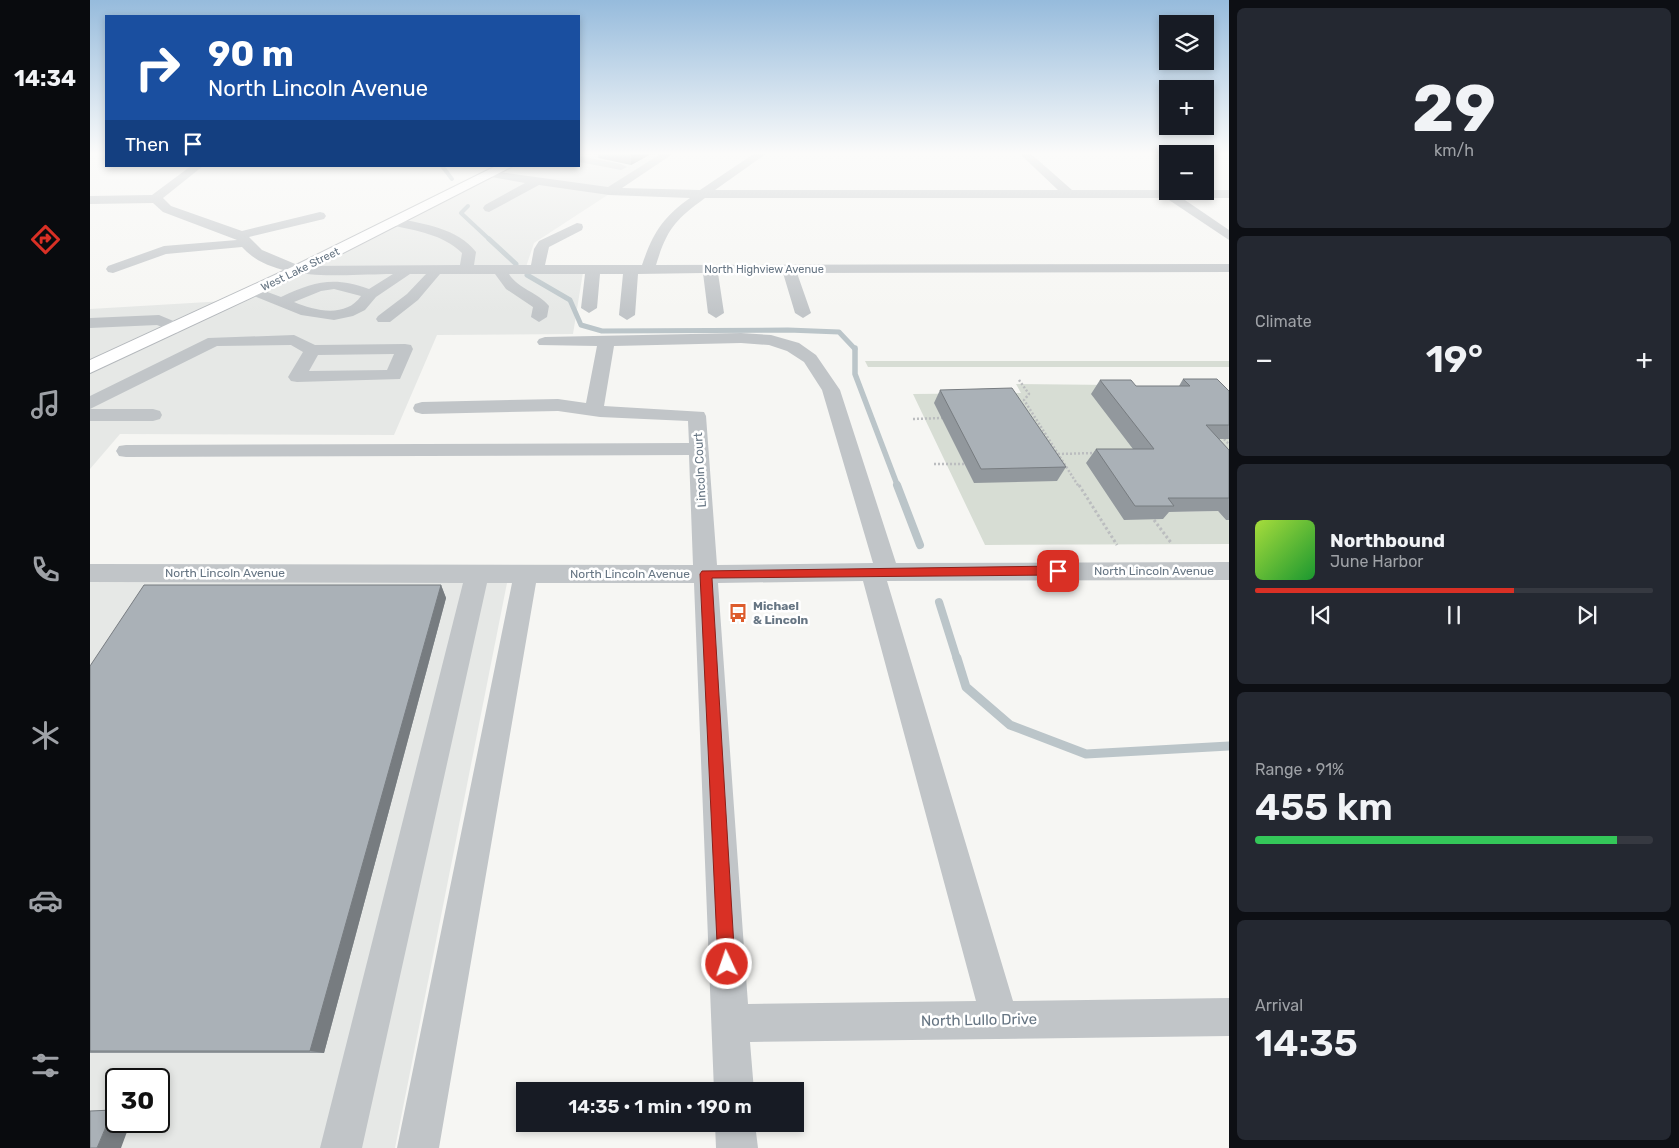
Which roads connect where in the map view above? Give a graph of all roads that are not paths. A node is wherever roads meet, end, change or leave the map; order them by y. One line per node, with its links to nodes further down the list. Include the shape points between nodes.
1 (166, 207): 11 (street)
2 (427, 207): 8 (main road, West Lake Street)
3 (492, 207): 6 (street)
4 (689, 207): 19 (street, via 661,231)
5 (1187, 207): 10 (street)
6 (489, 208)
7 (320, 216): 11 (street)
8 (396, 222): 14 (street, via 458,240 469,252); 22 (main road, West Lake Street)
9 (577, 227): 16 (street, via 544,244)
10 (1229, 236)
11 (242, 239): 13 (street, via 164,250); 22 (street, via 255,252)
12 (1229, 268): 21 (street, North Highview Avenue)
13 (113, 269)
14 (467, 269): 15 (street, North Highview Avenue); 24 (street, North Highview Avenue)
15 (500, 269): 16 (street, North Highview Avenue); 32 (street, via 504,280 541,306)
16 (537, 269): 17 (street, North Highview Avenue)
17 (593, 269): 18 (street, North Highview Avenue); 28 (street)
18 (631, 269): 19 (street, North Highview Avenue); 31 (street)
19 (648, 269): 20 (street, North Highview Avenue)
20 (710, 269): 21 (street, North Highview Avenue); 29 (street)
21 (789, 269): 30 (street)
22 (298, 270): 23 (street, North Highview Avenue); 25 (main road, West Lake Street)
23 (407, 270): 24 (street, North Highview Avenue); 26 (street, via 398,279)
24 (436, 270): 33 (street, via 407,303)
25 (254, 291): 27 (street); 35 (main road, West Lake Street)
26 (369, 294): 27 (street, via 334,283 317,286); 27 (street, via 359,307 332,316 314,314)
27 (282, 302)
28 (589, 308)
29 (716, 313)
30 (803, 314)
31 (627, 315)
32 (539, 317)
33 (384, 320)
34 (90, 323): 35 (street, via 159,320)
35 (173, 329): 38 (street); 40 (main road, West Lake Street)
36 (606, 340): 37 (street); 43 (street); 49 (street, via 771,340 793,347 810,359 830,390)
37 (545, 342)
38 (203, 346): 39 (street, via 214,341 294,340); 41 (street)
39 (312, 350): 39 (street, via 297,377 394,375 405,349)
40 (90, 368)
41 (90, 403)
42 (422, 408): 43 (street, Lincoln Court, via 558,405)
43 (594, 410): 46 (street, Lincoln Court, via 697,416)
44 (90, 415): 45 (street)
45 (153, 415)
46 (699, 449): 47 (street); 54 (street, Lincoln Court)
47 (126, 451)
48 (1229, 571): 49 (street, North Lincoln Avenue)
49 (879, 572): 54 (street, North Lincoln Avenue); 57 (street)
50 (90, 573): 51 (street, North Lincoln Avenue)
51 (158, 573): 52 (street, North Lincoln Avenue); 55 (street)
52 (477, 574): 53 (street, North Lincoln Avenue); 61 (street)
53 (526, 574): 54 (street, North Lincoln Avenue); 62 (street)
54 (706, 574): 58 (street, Lincoln Court)
55 (143, 595)
56 (1229, 1017): 57 (street, North Lullo Drive)
57 (1000, 1020): 58 (street, North Lullo Drive)
58 (730, 1023): 59 (street, Lincoln Court)
59 (733, 1082)
60 (736, 1132): 63 (street)
61 (342, 1148)
62 (418, 1148)
63 (737, 1148)

